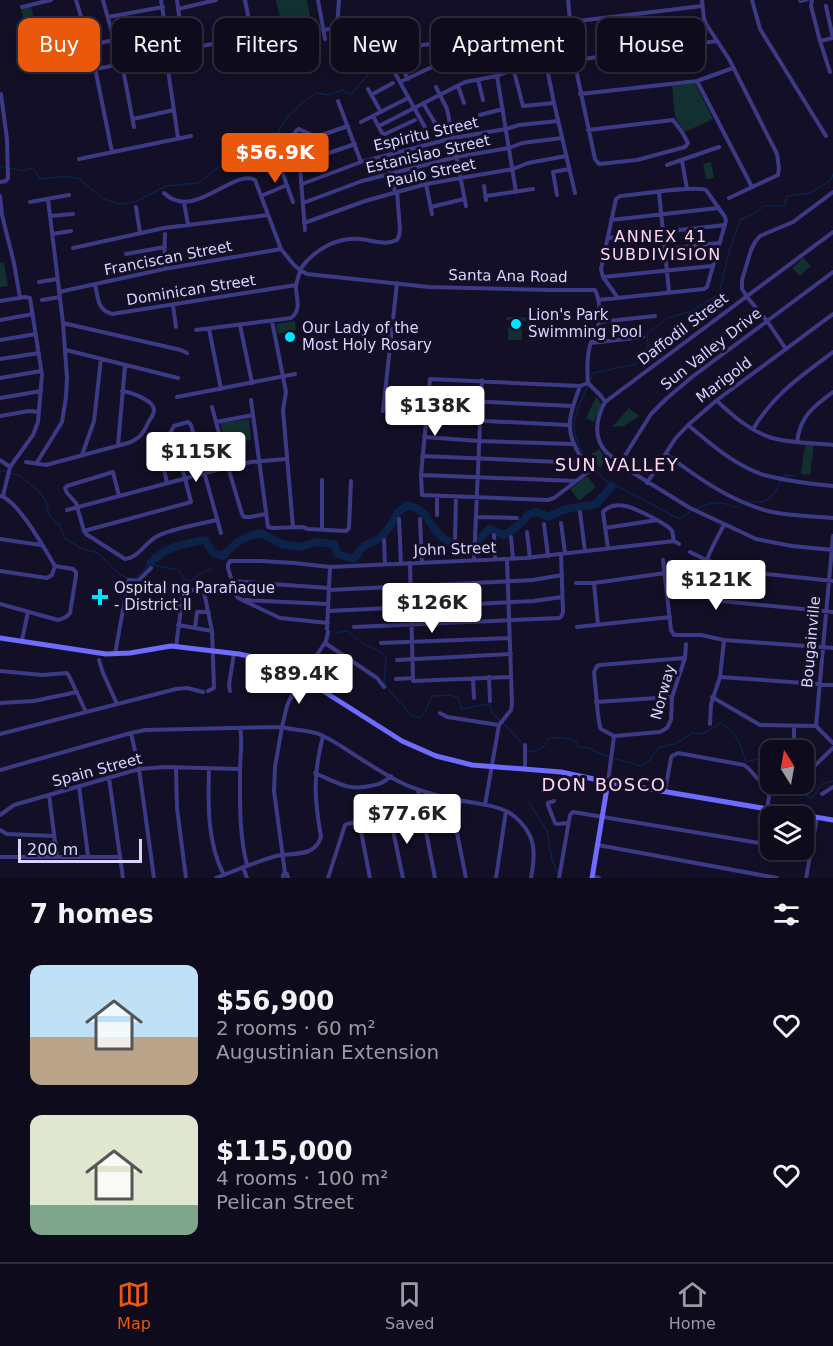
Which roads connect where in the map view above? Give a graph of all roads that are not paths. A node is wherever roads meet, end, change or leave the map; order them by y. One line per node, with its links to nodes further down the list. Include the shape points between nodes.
1 (51, 0): 17 (street)
2 (76, 0): 21 (street)
3 (103, 0): 20 (street)
4 (161, 0): 18 (street)
5 (177, 0): 19 (street)
6 (216, 0): 19 (street)
7 (245, 0): 35 (street, via 253,37)
8 (318, 0): 28 (street)
9 (339, 0): 24 (street)
10 (568, 0): 25 (street)
11 (702, 0): 15 (street)
12 (752, 0): 85 (street, via 760,29)
13 (799, 0): 14 (street)
14 (810, 0): 32 (street)
15 (702, 6): 26 (street); 33 (street, via 704,19)
16 (826, 6): 30 (street)
17 (22, 7)
18 (163, 7): 20 (street); 22 (street)
19 (178, 9): 23 (street)
20 (108, 17): 29 (street)
21 (82, 18)
22 (164, 18)
23 (179, 18)
24 (338, 18)
25 (570, 18)
26 (585, 20)
27 (331, 29): 28 (street)
28 (323, 30): 31 (street)
29 (112, 32)
30 (833, 38): 32 (street)
31 (325, 39)
32 (820, 40): 47 (street)
33 (717, 41): 36 (street); 38 (street)
34 (431, 44): 49 (street, via 397,56)
35 (202, 46)
36 (585, 59)
37 (431, 68): 49 (street)
38 (733, 68): 51 (street); 111 (street, via 777,154 778,175)
39 (97, 72): 92 (street)
40 (123, 72): 73 (street)
41 (168, 72): 69 (street)
42 (394, 72): 52 (street)
43 (507, 72): 48 (street)
44 (515, 72): 66 (street, via 523,106)
45 (548, 72): 66 (street)
46 (576, 72): 60 (street)
47 (830, 72)
48 (497, 76): 50 (street); 68 (street)
49 (408, 79): 52 (street)
50 (478, 80): 54 (street); 62 (street)
51 (697, 81): 60 (street); 111 (street)
52 (400, 82): 61 (street)
53 (393, 83): 58 (street)
54 (458, 86): 59 (street); 65 (street)
55 (436, 87): 59 (street)
56 (368, 89): 58 (street)
57 (1, 94): 106 (street, via 7,180)
58 (371, 94): 70 (street)
59 (440, 94): 64 (street); 87 (street)
60 (580, 94): 82 (street)
61 (408, 98): 67 (street); 70 (street)
62 (483, 100)
63 (338, 101): 77 (street)
64 (423, 103): 67 (street); 80 (street)
65 (464, 103)
66 (554, 103): 75 (street)
67 (414, 108): 78 (street); 83 (street)
68 (503, 109): 71 (street); 81 (street)
69 (174, 110): 73 (street); 86 (street)
70 (381, 112): 72 (street)
71 (480, 115)
72 (374, 116): 76 (street); 78 (street)
73 (132, 119): 79 (street)
74 (415, 120): 78 (street, via 385,134)
75 (558, 121): 81 (street, Espiritu Street); 88 (street)
76 (361, 122)
77 (348, 126): 89 (street); 100 (street, via 316,136 299,129 289,145 298,152)
78 (379, 126)
79 (134, 127)
80 (438, 128)
81 (506, 129): 87 (street, Espiritu Street); 91 (street)
82 (588, 130): 82 (street, via 594,159 599,164 637,160 688,143 673,120)
83 (427, 131)
84 (191, 136): 86 (street)
85 (826, 136)
86 (178, 138): 92 (street)
87 (453, 138): 93 (street, Espiritu Street); 95 (street)
88 (562, 138): 91 (street, Estanislao Street); 94 (street)
89 (355, 144): 99 (street); 100 (street)
90 (719, 147): 98 (street)
91 (509, 148): 95 (street, Estanislao Street); 102 (street)
92 (112, 152): 96 (street)
93 (385, 155): 99 (street, Espiritu Street); 104 (street)
94 (566, 156): 102 (street, Paulo Street); 103 (street)
95 (456, 157): 104 (street, Estanislao Street); 105 (street)
96 (80, 159)
97 (278, 159): 109 (street)
98 (682, 161): 101 (street); 113 (street)
99 (361, 162): 107 (street, Espiritu Street)
100 (300, 163): 107 (street)
101 (668, 165)
102 (513, 169): 105 (street, Paulo Street); 114 (street)
103 (569, 169): 119 (street); 122 (street, via 553,173)
104 (390, 174): 118 (street); 130 (street, Estanislao Street)
105 (460, 178): 108 (street, Paulo Street); 126 (street)
106 (0, 182)
107 (302, 184): 130 (street)
108 (426, 184): 118 (street, Paulo Street); 133 (street)
109 (287, 185): 123 (street); 129 (street)
110 (484, 186): 114 (street, via 486,198)
111 (752, 187): 124 (street)
112 (533, 189): 114 (street)
113 (687, 189): 115 (street); 134 (street, via 706,190)
114 (516, 192)
115 (659, 192): 137 (street); 140 (street, via 617,197)
116 (833, 192): 172 (street, via 793,222 767,232 755,242 742,280)
117 (164, 193): 128 (street)
118 (395, 193): 141 (street, Paulo Street); 161 (street, via 400,229 396,240 339,241 321,249)
119 (575, 193)
120 (0, 195): 173 (street)
121 (69, 195): 125 (street)
122 (557, 195)
123 (261, 196): 128 (street, via 251,177); 138 (street)
124 (729, 198)
125 (48, 199): 127 (street); 139 (street)
126 (464, 199): 131 (street); 133 (street)
127 (30, 202)
128 (184, 202): 142 (street)
129 (293, 202)
130 (303, 203): 141 (street)
131 (466, 206)
132 (136, 207): 148 (street)
133 (430, 207): 136 (street)
134 (718, 208): 137 (street); 143 (street, via 725,217)
135 (73, 214): 139 (street)
136 (432, 214)
137 (661, 214): 140 (street); 146 (street)
138 (268, 215): 142 (street); 155 (street)
139 (50, 216): 149 (street)
140 (611, 220): 151 (street)
141 (304, 223): 144 (street)
142 (188, 225): 148 (street)
143 (725, 225): 146 (street); 152 (street)
144 (305, 230)
145 (71, 231): 149 (street)
146 (663, 232): 151 (street); 156 (street)
147 (833, 232): 172 (street, Daffodil Street)
148 (140, 233): 154 (street)
149 (52, 234): 165 (street)
150 (165, 234): 153 (street)
151 (608, 238): 158 (street)
152 (719, 243): 156 (street); 159 (street)
153 (165, 247): 157 (street); 160 (street)
154 (73, 248)
155 (281, 249): 160 (street, Franciscan Street); 161 (street)
156 (665, 249): 158 (street); 162 (street)
157 (126, 254)
158 (604, 256): 164 (street)
159 (712, 266): 162 (street); 170 (street, via 704,289)
160 (164, 269): 168 (street, Franciscan Street)
161 (300, 270): 167 (street, Santa Ana Road, via 311,275); 169 (street)
162 (667, 271): 164 (street); 170 (street)
163 (833, 272): 184 (street, Sun Valley Drive)
164 (603, 277): 174 (street)
165 (57, 279): 166 (street); 171 (street)
166 (39, 282)
167 (398, 283): 176 (street, Santa Ana Road, via 595,290); 225 (street)
168 (95, 284): 171 (street, Franciscan Street); 178 (street, Dominican Street, via 101,308 108,314)
169 (296, 288): 178 (street, Dominican Street); 183 (street, via 296,314)
170 (669, 292): 174 (street)
171 (60, 295): 175 (street, Franciscan Street); 186 (street)
172 (747, 297): 184 (street); 222 (street, Daffodil Street)
173 (20, 298): 177 (street); 179 (street, via 28,297)
174 (618, 298): 176 (street)
175 (42, 300)
176 (598, 300): 185 (street)
177 (0, 301)
178 (173, 305): 188 (street)
179 (33, 314): 182 (street); 191 (street)
180 (833, 314): 195 (street, Marigold)
181 (655, 316): 185 (street)
182 (0, 320)
183 (272, 321): 187 (street); 205 (street)
184 (767, 321): 195 (street); 222 (street, Sun Valley Drive, via 666,399 651,414 621,462 610,458 598,439 597,421)
185 (599, 322): 194 (street)
186 (63, 323): 196 (street); 199 (street)
187 (240, 325): 189 (street); 209 (street)
188 (176, 327)
189 (209, 329): 190 (street); 212 (street)
190 (196, 330)
191 (36, 334): 193 (street); 198 (street)
192 (643, 337): 194 (street)
193 (0, 340)
194 (590, 343): 210 (street)
195 (786, 349): 220 (street, Marigold)
196 (66, 350): 201 (street); 251 (street, via 64,416)
197 (833, 352): 234 (street, via 783,390)
198 (39, 353): 200 (street); 203 (street)
199 (187, 353)
200 (0, 359)
201 (101, 359): 202 (street); 243 (street, via 94,421)
202 (125, 366): 207 (street); 214 (street)
203 (41, 371): 206 (street); 213 (street)
204 (295, 374): 205 (street)
205 (283, 376): 209 (street); 245 (street)
206 (0, 378)
207 (178, 378)
208 (482, 380): 211 (street); 218 (street, via 430,379); 221 (street)
209 (252, 382): 212 (street)
210 (588, 383): 211 (street); 222 (street)
211 (580, 386): 223 (street)
212 (221, 389): 216 (street)
213 (41, 391): 217 (street); 226 (street)
214 (122, 391): 240 (street); 240 (street, via 151,403 154,410 141,435)
215 (833, 392): 238 (street, via 807,413)
216 (177, 397)
217 (0, 398)
218 (428, 399): 221 (street); 229 (street)
219 (251, 400): 227 (street)
220 (717, 400): 232 (street, Marigold); 234 (street)
221 (481, 402): 223 (street); 230 (street)
222 (605, 402)
223 (573, 406): 233 (street)
224 (212, 407): 231 (street)
225 (383, 411)
226 (39, 412): 228 (street); 253 (street, via 36,430)
227 (253, 415): 231 (street); 249 (street)
228 (0, 416)
229 (426, 418): 230 (street); 235 (street)
230 (480, 420): 233 (street); 237 (street)
231 (216, 422): 252 (street)
232 (688, 424): 242 (street, Marigold); 264 (street, via 749,469)
233 (568, 425): 239 (street)
234 (753, 429): 238 (street, via 769,437)
235 (424, 437): 237 (street); 244 (street)
236 (167, 439): 255 (street, via 174,426 190,423); 258 (street, via 177,447); 262 (street, via 160,454)
237 (479, 441): 239 (street); 246 (street)
238 (797, 442): 241 (street)
239 (574, 444): 250 (street)
240 (118, 445): 243 (street)
241 (833, 446)
242 (666, 453): 263 (street, Marigold); 277 (street, via 693,474 747,505 789,515)
243 (81, 456): 251 (street)
244 (422, 456): 246 (street); 256 (street)
245 (286, 459): 249 (street); 285 (street)
246 (478, 459): 250 (street); 257 (street)
247 (0, 460): 253 (street)
248 (26, 462): 251 (street)
249 (259, 462): 252 (street); 273 (street)
250 (584, 463): 261 (street, via 588,473)
251 (36, 464)
252 (228, 467): 255 (street); 273 (street, via 244,517)
253 (10, 468): 265 (street)
254 (630, 471): 263 (street)
255 (205, 473): 258 (street); 280 (street)
256 (421, 475): 257 (street); 267 (street, via 422,495)
257 (477, 477): 261 (street); 269 (street)
258 (185, 479): 262 (street); 288 (street, via 191,502)
259 (322, 480): 287 (street)
260 (351, 481): 287 (street, via 349,528)
261 (577, 481): 269 (street, via 548,500)
262 (167, 483): 266 (street)
263 (647, 483): 284 (street)
264 (833, 486)
265 (1, 496): 299 (street, via 11,501)
266 (119, 496): 270 (street); 270 (street, via 111,472 66,487)
267 (437, 496): 268 (street); 274 (street)
268 (456, 497): 269 (street); 294 (street)
269 (476, 497): 275 (street)
270 (77, 508): 271 (street); 288 (street)
271 (67, 510)
272 (580, 512): 301 (street)
273 (266, 514): 285 (street, via 268,527)
274 (437, 515)
275 (476, 517): 276 (street); 310 (street)
276 (517, 518)
277 (833, 518)
278 (399, 519): 313 (street)
279 (420, 519): 315 (street)
280 (217, 520): 288 (street, via 159,535 129,559); 290 (street)
281 (657, 520): 286 (street); 286 (street, via 628,506 611,506 603,512); 297 (street, via 670,529)
282 (561, 523): 304 (street)
283 (544, 524): 305 (street)
284 (724, 525): 302 (street, via 756,540); 312 (street)
285 (293, 527): 287 (street)
286 (605, 528): 300 (street)
287 (322, 530)
288 (84, 531)
289 (527, 532): 306 (street)
290 (221, 533)
291 (494, 536): 307 (street)
292 (833, 536): 302 (street, Bougainville)
293 (511, 537): 309 (street)
294 (454, 538)
295 (0, 539): 299 (street)
296 (384, 540): 316 (street)
297 (674, 541): 298 (street); 300 (street, John Street)
298 (680, 544)
299 (41, 545): 317 (street)
300 (608, 548): 301 (street, John Street)
301 (585, 550): 304 (street, John Street)
302 (832, 550): 325 (street, Bougainville)
303 (690, 552): 312 (street)
304 (563, 553): 305 (street, John Street); 322 (street)
305 (548, 556): 306 (street, John Street)
306 (530, 558): 309 (street, John Street)
307 (495, 559): 308 (street, John Street); 310 (street, John Street)
308 (507, 559): 309 (street, John Street); 324 (street)
309 (513, 559)
310 (474, 560): 315 (street, John Street)
311 (663, 560): 321 (street)
312 (706, 560): 325 (street, via 736,571); 339 (street, via 704,592 712,600)
313 (401, 563): 314 (street, John Street); 316 (street, John Street)
314 (410, 563): 315 (street, John Street); 328 (street)
315 (422, 563)
316 (385, 564): 318 (street, John Street)
317 (55, 566): 320 (street, via 47,578); 340 (street, via 76,572 70,613 58,620)
318 (330, 567): 323 (street, John Street, via 234,560 228,565); 329 (street)
319 (151, 568): 366 (street, via 138,581 128,582)
320 (0, 571)
321 (665, 573): 327 (street); 343 (street)
322 (562, 575): 324 (street); 330 (street)
323 (231, 581): 329 (street); 331 (street)
324 (508, 581): 328 (street); 333 (street)
325 (831, 581): 339 (street, Bougainville)
326 (576, 583): 327 (street)
327 (594, 583): 348 (street)
328 (410, 585): 329 (street); 337 (street)
329 (329, 589): 335 (street)
330 (562, 597): 333 (street); 344 (street, via 563,612 559,618)
331 (241, 599): 335 (street); 345 (street, via 280,618)
332 (156, 602): 336 (street)
333 (509, 602): 337 (street); 344 (street)
334 (0, 604): 340 (street)
335 (328, 604): 338 (street)
336 (180, 606): 341 (street, via 183,592 203,587); 347 (street)
337 (411, 607): 338 (street); 346 (street)
338 (328, 611): 345 (street)
339 (826, 611): 342 (street); 362 (street, Bougainville)
340 (28, 612): 355 (street)
341 (209, 612): 351 (street, via 197,612); 352 (street)
342 (833, 612)
343 (669, 617): 348 (street); 356 (street, via 672,634)
344 (510, 619): 346 (street); 354 (street)
345 (328, 623): 359 (street)
346 (411, 624): 349 (street); 357 (street)
347 (178, 625): 351 (street); 361 (street)
348 (598, 625): 350 (street)
349 (354, 627)
350 (577, 627)
351 (195, 628): 352 (street)
352 (212, 631): 364 (street)
353 (0, 638): 355 (main road)
354 (510, 638): 357 (street); 367 (street)
355 (22, 640): 366 (main road)
356 (724, 640): 362 (street); 376 (street)
357 (412, 641): 358 (street); 369 (street)
358 (381, 643)
359 (325, 644): 373 (street); 382 (street, via 377,678)
360 (686, 644): 368 (street, Norway)
361 (176, 647): 364 (main road); 366 (main road)
362 (823, 647): 363 (street); 380 (street, Bougainville)
363 (833, 648)
364 (214, 651): 365 (main road); 391 (street, via 211,690 176,689)
365 (234, 653): 373 (main road, via 273,661); 383 (street)
366 (115, 654)
367 (511, 654): 369 (street); 375 (street)
368 (685, 658): 385 (street, Norway); 389 (street, via 597,666)
369 (413, 659): 371 (street); 379 (street)
370 (99, 660): 391 (street)
371 (397, 660)
372 (0, 671): 384 (street, via 67,673)
373 (301, 677): 396 (street); 409 (main road, via 410,746 436,756)
374 (489, 677): 375 (street); 377 (street); 388 (street)
375 (511, 677): 394 (street, via 511,710)
376 (720, 677): 380 (street); 386 (street)
377 (473, 678): 379 (street); 387 (street)
378 (396, 679): 379 (street)
379 (413, 679)
380 (819, 684): 381 (street); 398 (street, Bougainville)
381 (833, 685)
382 (384, 687)
383 (230, 691)
384 (77, 692): 390 (street); 392 (street)
385 (672, 697): 389 (street); 403 (street, Norway, via 671,720 664,730)
386 (712, 697): 395 (street); 397 (street, via 760,725)
387 (474, 698)
388 (490, 701)
389 (596, 702): 403 (street, via 600,727)
390 (0, 703)
391 (117, 704): 392 (street)
392 (86, 712): 401 (street)
393 (440, 713): 394 (street)
394 (500, 723): 409 (street)
395 (710, 724)
396 (282, 726): 399 (street); 402 (street); 444 (street, via 274,780)
397 (794, 726): 398 (street); 404 (street)
398 (816, 726): 405 (street)
399 (240, 728): 400 (street); 412 (street)
400 (131, 733): 413 (street); 415 (street)
401 (0, 734)
402 (323, 736): 416 (street); 417 (street)
403 (614, 736): 419 (street)
404 (794, 740)
405 (833, 743)
406 (525, 744): 414 (street)
407 (833, 748): 408 (street)
408 (814, 766)
409 (492, 767): 414 (main road); 428 (street)
410 (176, 768): 411 (street, Spain Street); 413 (street, Spain Street); 456 (street)
411 (209, 768): 412 (street, Spain Street); 451 (street, via 208,803 214,851)
412 (240, 768): 450 (street)
413 (139, 769): 418 (street, Spain Street); 455 (street)
414 (525, 769): 419 (main road)
415 (0, 771)
416 (315, 773): 417 (street, via 355,789 382,784); 444 (street, via 321,840 309,851)
417 (391, 776): 422 (street)
418 (109, 778): 420 (street, Spain Street); 448 (street)
419 (608, 782): 423 (main road); 433 (main road)
420 (80, 786): 425 (street, Spain Street); 445 (street)
421 (833, 787): 424 (street)
422 (418, 789): 426 (street); 462 (street)
423 (665, 791): 429 (street, via 671,758 678,753 744,765 768,790); 430 (main road)
424 (822, 794)
425 (49, 795): 432 (street, Spain Street, via 14,805); 441 (street)
426 (460, 801): 428 (street); 463 (street, via 456,828)
427 (554, 801): 438 (street, via 548,805 555,823)
428 (485, 805): 431 (street)
429 (767, 806)
430 (760, 808)
431 (506, 811): 464 (street); 465 (street, via 523,825 532,842 535,859)
432 (0, 815)
433 (603, 817): 438 (street, via 573,812); 442 (street); 443 (main road)
434 (814, 817): 435 (main road)
435 (817, 818): 436 (main road); 440 (street)
436 (833, 820)
437 (359, 822): 459 (street, via 345,825); 460 (street); 461 (street, via 390,816)
438 (568, 823): 466 (street)
439 (0, 830): 441 (street, via 7,834)
440 (814, 835)
441 (54, 836): 447 (street)
442 (760, 843)
443 (598, 845): 453 (main road); 467 (street)
444 (283, 855): 450 (street); 452 (street)
445 (88, 856): 447 (street); 448 (street)
446 (0, 857): 447 (street)
447 (57, 857)
448 (120, 857): 454 (street)
449 (809, 860): 468 (street)
450 (245, 866): 451 (street); 458 (street)
451 (224, 875): 457 (street)
452 (286, 877)
453 (594, 877)
454 (123, 878)
455 (154, 878)
456 (186, 878)
457 (216, 878)
458 (248, 878)
459 (328, 878)
460 (370, 878)
461 (403, 878)
462 (435, 878)
463 (466, 878)
464 (496, 878)
465 (531, 878)
466 (559, 878)
467 (777, 878)
468 (806, 878)

